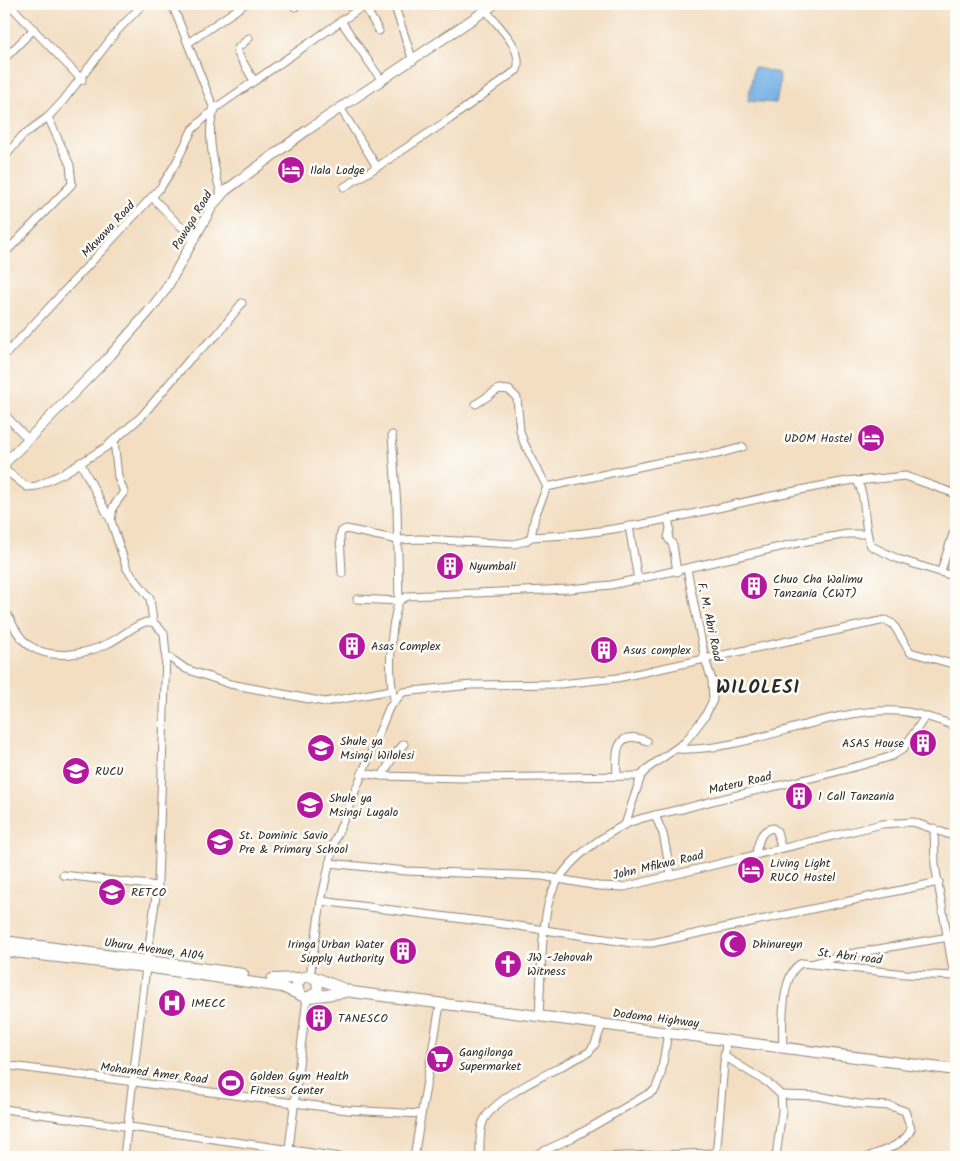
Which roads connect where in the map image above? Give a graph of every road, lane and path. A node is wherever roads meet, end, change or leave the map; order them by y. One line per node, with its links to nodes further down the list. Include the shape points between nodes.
1 (9, 4): 10 (street)
2 (143, 4): 16 (street, via 118,31)
3 (172, 4): 13 (street)
4 (245, 4): 13 (street)
5 (365, 4): 9 (street, Mkwawa Road); 11 (street)
6 (394, 4): 15 (street)
7 (495, 4): 8 (main road, Pawaga Road)
8 (486, 10): 15 (main road, Pawaga Road); 23 (street, via 518,52 517,70)
9 (341, 21): 17 (street, Mkwawa Road); 18 (street)
10 (34, 30): 14 (street); 16 (street)
11 (380, 31)
12 (250, 38): 17 (street, via 237,52)
13 (188, 43): 19 (street)
14 (4, 59)
15 (413, 60): 18 (main road, Pawaga Road)
16 (82, 80): 21 (street)
17 (254, 81): 19 (street, Mkwawa Road)
18 (382, 81): 20 (main road, Pawaga Road)
19 (215, 108): 25 (street, via 211,133); 26 (street, Mkwawa Road, via 192,130 170,175)
20 (341, 109): 23 (street); 25 (main road, Pawaga Road, via 251,170)
21 (48, 117): 22 (street, via 22,136); 28 (street, via 70,165 72,184)
22 (4, 158)
23 (377, 167): 24 (street)
24 (344, 187)
25 (221, 195): 27 (main road, Pawaga Road)
26 (152, 197): 27 (street); 30 (street, Mkwawa Road)
27 (196, 238): 34 (main road, Pawaga Road, via 151,309)
28 (4, 254)
29 (242, 303): 35 (street, via 217,335 190,359 141,417)
30 (4, 356)
31 (476, 404): 41 (street, via 498,389 514,394 519,405 524,443)
32 (4, 414): 34 (street)
33 (392, 435): 49 (street)
34 (28, 439): 38 (main road, Pawaga Road)
35 (114, 440): 37 (street); 44 (street, via 118,477 124,492 113,507)
36 (743, 447): 41 (street)
37 (80, 462): 39 (street, via 44,484 32,487 22,484); 44 (street)
38 (4, 464)
39 (4, 469)
40 (857, 481): 42 (street, via 905,476); 43 (street); 47 (street)
41 (548, 487): 48 (street, via 535,516)
42 (956, 494)
43 (668, 518): 45 (street); 52 (street, via 668,538 673,545)
44 (111, 521): 59 (street, via 127,569 150,598)
45 (629, 526): 48 (street); 55 (street)
46 (956, 531): 51 (street)
47 (867, 534): 50 (street, via 806,541); 51 (street, via 875,549)
48 (531, 537): 49 (street, via 514,544)
49 (398, 540): 53 (street, via 352,528 342,530); 57 (street)
50 (687, 569): 52 (street); 61 (street, F. M. Abri Road)
51 (941, 571): 54 (street)
52 (676, 572): 55 (street)
53 (342, 573)
54 (956, 577)
55 (638, 580): 57 (street, via 569,589 408,596)
56 (357, 600): 57 (street)
57 (399, 601): 63 (street, via 393,629)
58 (4, 608): 59 (street, via 22,639 30,646 54,655 104,645 139,624)
59 (153, 622): 60 (street, via 164,633)
60 (166, 655): 63 (street, via 186,669 230,684 326,702); 85 (street)
61 (705, 659): 62 (street, via 885,620 893,624 910,652); 64 (street, via 634,674 560,684 471,685 408,690); 69 (street, F. M. Abri Road, via 712,680 712,700 695,731)
62 (956, 665)
63 (392, 690): 64 (street)
64 (394, 699): 70 (street)
65 (925, 716): 66 (street); 69 (street, via 876,711 727,745); 74 (street, Materu Road, via 903,749 892,756)
66 (956, 726)
67 (646, 741): 72 (street, via 626,739 618,745)
68 (404, 744): 71 (street)
69 (676, 749): 73 (street, F. M. Abri Road)
70 (362, 774): 71 (street); 80 (street)
71 (382, 776): 72 (street)
72 (617, 776): 73 (street)
73 (641, 776): 75 (street)
74 (655, 815): 75 (street, Materu Road); 81 (street, via 663,834)
75 (625, 825): 83 (street, Materu Road, via 592,845)
76 (934, 828): 77 (street, John Mfikwa Road); 78 (street, John Mfikwa Road, via 913,822 897,822); 84 (street)
77 (956, 837)
78 (781, 847): 79 (street, John Mfikwa Road); 79 (street, via 777,831 767,829 760,836)
79 (756, 853): 81 (street, John Mfikwa Road)
80 (329, 863): 83 (street, John Mfikwa Road, via 406,871); 86 (street)
81 (671, 874): 83 (street, John Mfikwa Road, via 609,888)
82 (64, 875): 85 (street)
83 (560, 878): 87 (street, via 548,904)
84 (939, 882): 87 (street, via 652,943 632,944); 88 (street)
85 (158, 886): 91 (street)
86 (321, 902): 87 (street); 94 (street)
87 (546, 931): 98 (street)
88 (949, 937): 92 (street, via 843,955); 93 (street)
89 (4, 941): 91 (highway, Uhuru Avenue, A104)
90 (4, 951): 91 (highway, Uhuru Avenue, A104)
91 (146, 963): 94 (highway, Uhuru Avenue, A104, via 275,979); 96 (highway, Uhuru Avenue, A104, via 282,986); 106 (street)
92 (814, 964): 93 (street, St. Abri road); 102 (street, St. Abri road, via 802,963 791,970 784,1002)
93 (955, 976)
94 (308, 977): 95 (highway); 96 (highway, via 297,985); 96 (highway, via 319,988)
95 (352, 992): 96 (highway); 97 (highway, Dodoma Highway)
96 (306, 996): 108 (street)
97 (440, 1004): 98 (highway, Dodoma Highway); 110 (street)
98 (539, 1016): 99 (highway, Dodoma Highway)
99 (602, 1025): 100 (highway, Dodoma Highway); 117 (street, via 589,1052 510,1095 493,1109 483,1122)
100 (668, 1032): 101 (highway, Dodoma Highway); 118 (street, via 661,1075 655,1090 581,1134)
101 (726, 1041): 102 (highway, Dodoma Highway); 103 (street)
102 (783, 1047): 105 (highway, Dodoma Highway)
103 (724, 1056): 107 (street, via 768,1083); 113 (street)
104 (4, 1065): 106 (street, Mohamed Amer Road)
105 (956, 1070)
106 (134, 1082): 108 (street, Mohamed Amer Road); 111 (street)
107 (781, 1095): 120 (street); 121 (street, via 819,1096 905,1111 911,1129 907,1137)
108 (296, 1102): 110 (street, Mohamed Amer Road, via 348,1110); 112 (street)
109 (4, 1109): 111 (street)
110 (421, 1114): 116 (street)
111 (128, 1125): 112 (street); 114 (street)
112 (289, 1153): 115 (street)
113 (716, 1155): 119 (street)
114 (124, 1157)
115 (340, 1157)
116 (414, 1157)
117 (480, 1157)
118 (531, 1157)
119 (596, 1157)
120 (776, 1157)
121 (868, 1157)

